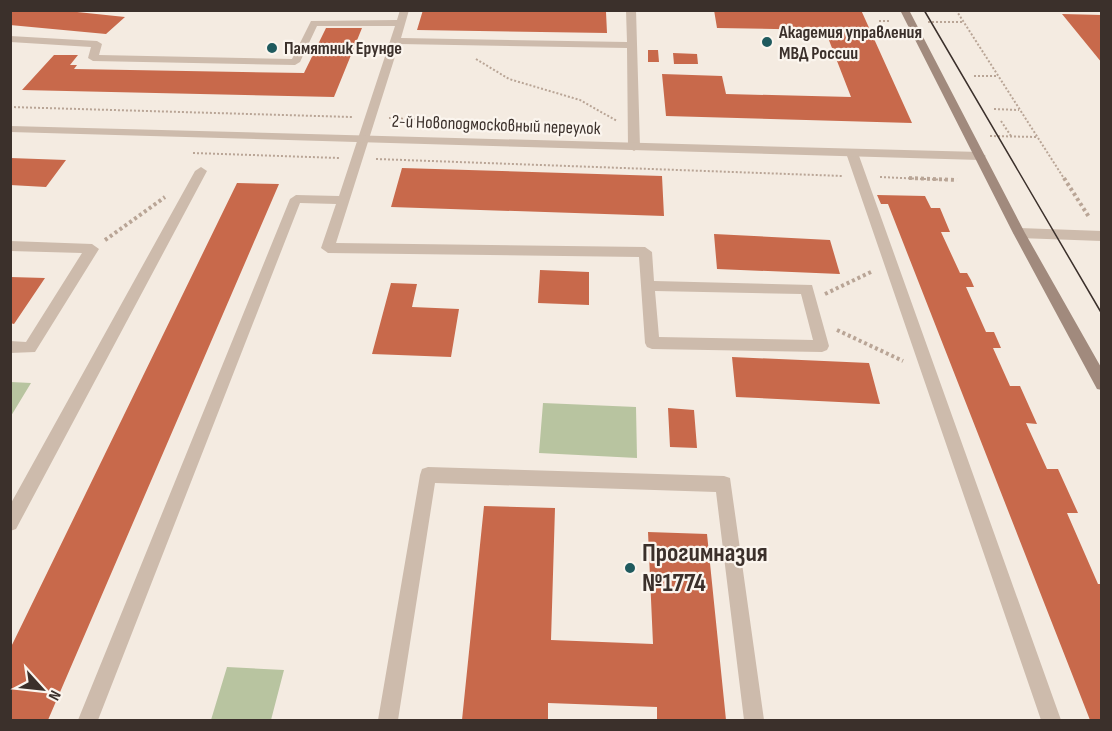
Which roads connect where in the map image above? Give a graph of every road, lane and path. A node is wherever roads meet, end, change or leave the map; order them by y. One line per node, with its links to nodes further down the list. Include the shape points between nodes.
1 (631, 10): 11 (street)
2 (903, 10): 31 (main road)
3 (956, 10): 8 (path)
4 (403, 17): 9 (street, via 314,23 295,62 93,58 96,44); 10 (street)
5 (879, 21): 6 (path)
6 (892, 21)
7 (924, 21): 8 (path)
8 (964, 22): 14 (path)
9 (10, 39)
10 (395, 41): 11 (street); 18 (street)
11 (632, 45): 22 (street)
12 (468, 57): 22 (path, via 509,79 580,100)
13 (975, 76): 14 (path)
14 (998, 76): 17 (path)
15 (10, 107): 18 (path)
16 (994, 109): 17 (path)
17 (1020, 110): 25 (path)
18 (371, 118): 20 (path); 26 (street)
19 (1001, 121): 24 (path)
20 (551, 125)
21 (10, 129): 26 (street, 2-й Новоподмосковный переулок)
22 (634, 129): 27 (street)
23 (990, 136): 24 (path)
24 (1011, 137): 25 (path)
25 (1037, 137): 38 (path)
26 (364, 139): 27 (street, 2-й Новоподмосковный переулок); 32 (street)
27 (634, 147): 30 (street, 2-й Новоподмосковный переулок)
28 (188, 153): 29 (path)
29 (211, 153): 32 (path); 33 (path)
30 (852, 153): 31 (street, 2-й Новоподмосковный переулок); 34 (street)
31 (980, 156): 37 (main road)
32 (357, 159): 34 (path); 36 (street)
33 (201, 171): 40 (path); 48 (street)
34 (860, 176): 35 (path); 41 (street)
35 (957, 180)
36 (344, 200): 42 (street, via 328,248 645,252); 49 (street, via 296,199)
37 (1019, 233): 38 (street); 47 (main road)
38 (1101, 236)
39 (10, 246): 40 (street)
40 (92, 249): 45 (street, via 30,348)
41 (890, 263): 43 (path); 46 (street)
42 (647, 286): 43 (street, via 807,289); 44 (street, via 652,343 822,346)
43 (810, 301): 44 (street)
44 (815, 319): 46 (path)
45 (10, 347)
46 (928, 373): 52 (street)
47 (1101, 384)
48 (10, 523)
49 (88, 720)
50 (388, 720): 51 (street, via 428,475 724,484)
51 (754, 720)
52 (1051, 720)

